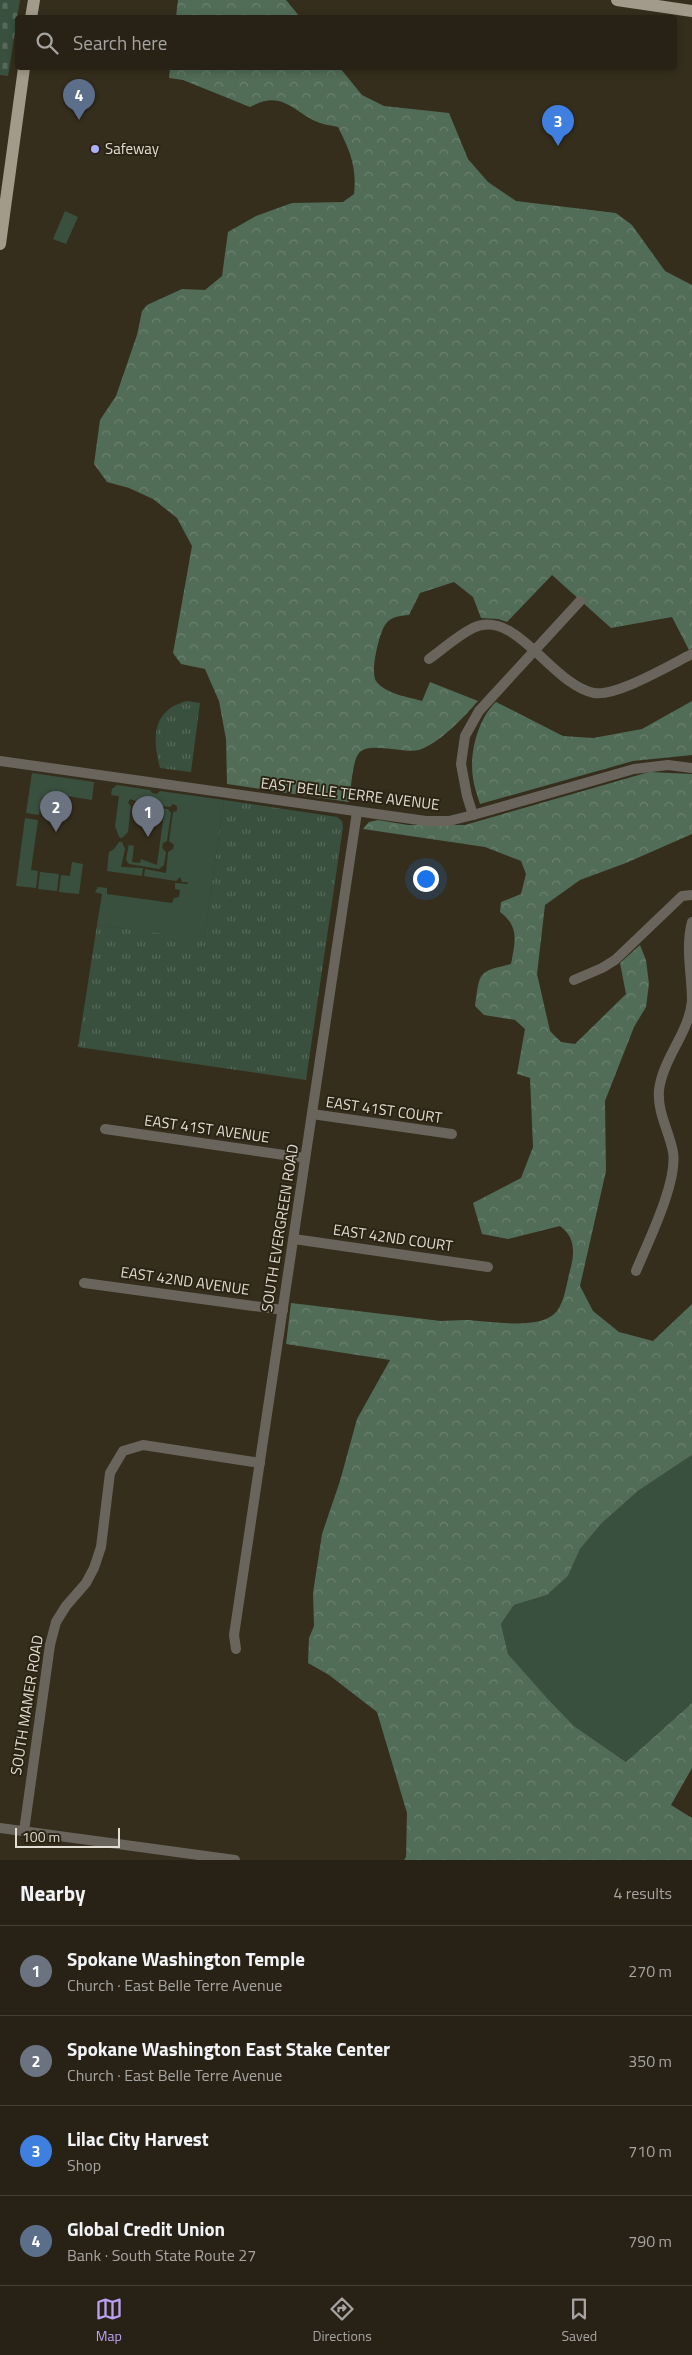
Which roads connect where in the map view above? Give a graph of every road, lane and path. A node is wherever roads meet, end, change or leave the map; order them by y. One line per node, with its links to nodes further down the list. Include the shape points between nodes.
1 (34, 0): 4 (main road)
2 (617, 0): 3 (main road)
3 (692, 11)
4 (32, 15)
5 (24, 70): 6 (main road)
6 (0, 244)
7 (580, 600): 8 (street)
8 (534, 652): 9 (street, via 572,685 595,693 620,690); 10 (street, via 508,629 492,623 474,628); 14 (street, via 479,711 465,736 461,764)
9 (692, 654)
10 (429, 659)
11 (0, 761): 13 (street, EAST BELLE TERRE AVENUE)
12 (692, 768): 14 (street, EAST BELLE TERRE AVENUE, via 668,765 634,769)
13 (357, 812): 14 (street, EAST BELLE TERRE AVENUE, via 426,821); 18 (street, SOUTH EVERGREEN ROAD)
14 (473, 815)
15 (692, 895): 17 (street, via 682,896 615,960)
16 (692, 922): 24 (street, via 688,946 692,1002 662,1078 658,1104 674,1165)
17 (574, 980)
18 (312, 1114): 20 (street, EAST 41ST COURT); 21 (street, SOUTH EVERGREEN ROAD)
19 (105, 1129): 21 (street, EAST 41ST AVENUE)
20 (452, 1134)
21 (305, 1158): 22 (street, SOUTH EVERGREEN ROAD)
22 (294, 1239): 23 (street, EAST 42ND COURT); 26 (street, SOUTH EVERGREEN ROAD)
23 (488, 1267)
24 (636, 1271)
25 (84, 1283): 26 (street, EAST 42ND AVENUE)
26 (282, 1310): 27 (street, SOUTH EVERGREEN ROAD)
27 (260, 1463): 28 (street, SOUTH EVERGREEN ROAD, via 234,1635); 30 (street, SOUTH MAMER ROAD, via 143,1444 123,1450 110,1473 101,1547 94,1568 56,1622)
28 (236, 1649)
29 (0, 1828): 30 (street)
30 (24, 1831): 31 (street)
31 (235, 1860)

